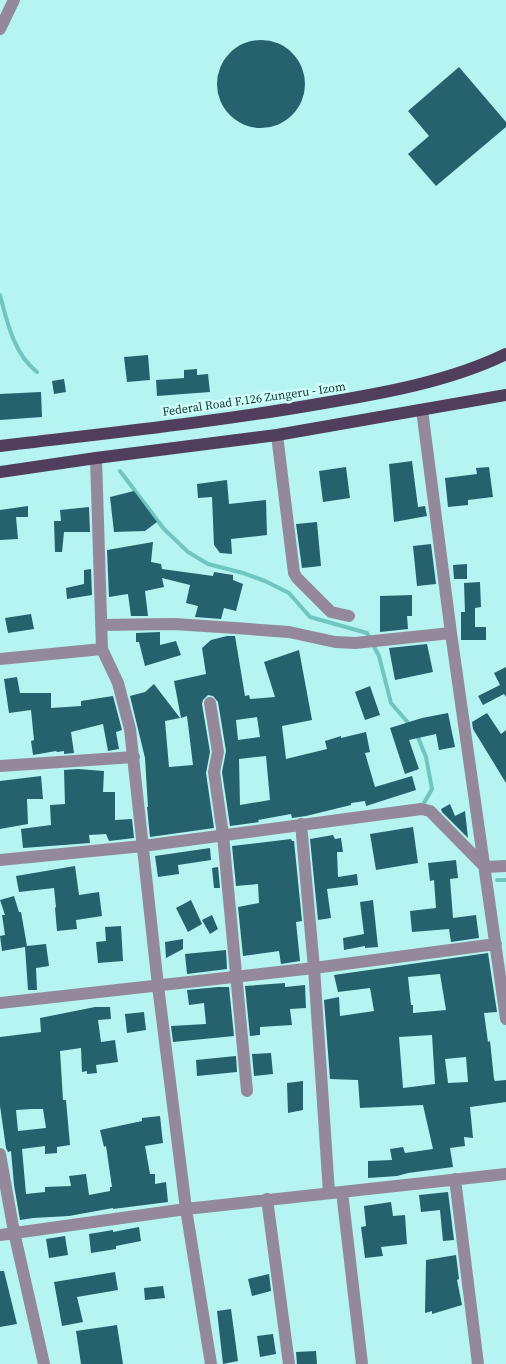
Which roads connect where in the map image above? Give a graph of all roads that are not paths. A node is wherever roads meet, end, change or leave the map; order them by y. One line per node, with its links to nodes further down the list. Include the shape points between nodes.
1 (14, 0): 2 (street)
2 (0, 29)
3 (506, 354): 7 (main road, Federal Road F.126 Zungeru - Izom, via 479,366 389,392 273,412)
4 (506, 395): 5 (main road)
5 (422, 410): 6 (main road); 12 (street)
6 (277, 435): 8 (main road); 10 (street, via 294,573 331,612)
7 (0, 446)
8 (96, 458): 9 (main road); 11 (street)
9 (0, 472)
10 (348, 616)
11 (102, 625): 12 (street, via 174,624 235,628 365,643); 13 (street)
12 (451, 633): 23 (street)
13 (102, 649): 14 (street); 16 (street, via 122,694)
14 (0, 659)
15 (210, 703): 19 (street, via 218,752 214,772)
16 (134, 757): 17 (street); 20 (street)
17 (0, 766)
18 (301, 824): 19 (street); 23 (street, via 425,809); 25 (street)
19 (222, 834): 20 (street); 26 (street)
20 (143, 846): 21 (street); 27 (street)
21 (0, 860)
22 (506, 866): 23 (street)
23 (485, 867): 24 (street)
24 (496, 944): 25 (street); 29 (street)
25 (314, 968): 26 (street); 34 (street)
26 (236, 976): 27 (street); 30 (street)
27 (158, 986): 28 (street); 36 (street)
28 (0, 1003)
29 (506, 1019)
30 (247, 1091)
31 (0, 1154): 37 (street)
32 (506, 1174): 33 (street)
33 (455, 1179): 34 (street); 43 (street)
34 (335, 1192): 35 (street); 42 (street)
35 (267, 1199): 36 (street); 41 (street)
36 (186, 1209): 37 (street); 40 (street)
37 (14, 1232): 38 (street); 39 (street)
38 (0, 1235)
39 (44, 1364)
40 (211, 1364)
41 (289, 1364)
42 (362, 1364)
43 (478, 1364)

